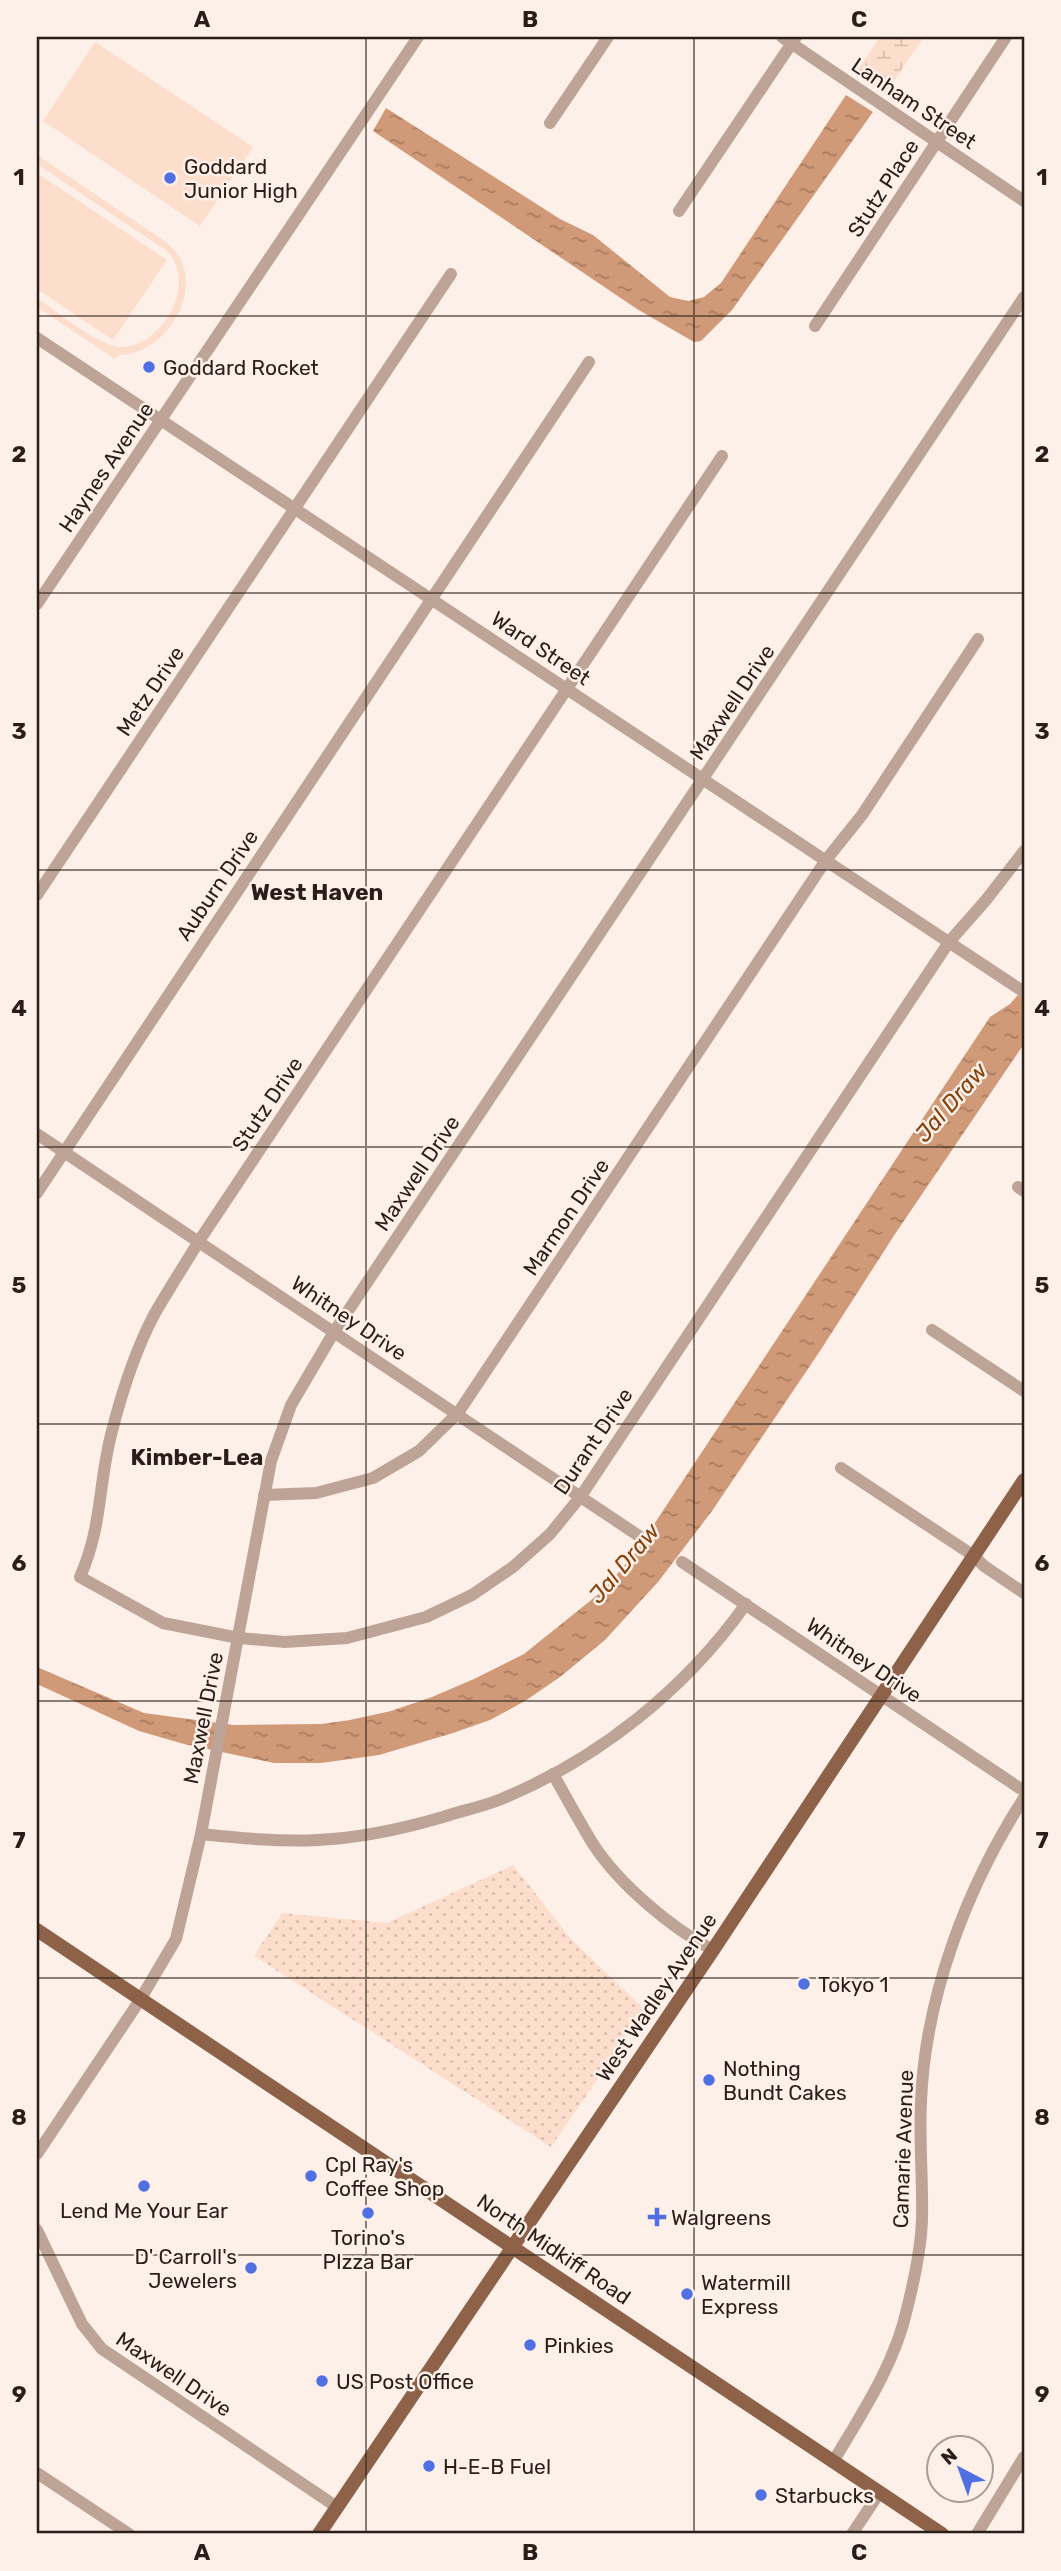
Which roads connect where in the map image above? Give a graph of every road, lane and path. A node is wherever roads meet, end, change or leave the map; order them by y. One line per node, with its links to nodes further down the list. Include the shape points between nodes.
1 (418, 37): 14 (street, Haynes Avenue)
2 (608, 37): 5 (street)
3 (1006, 37): 6 (street, Stutz Place)
4 (790, 39): 6 (street, Lanham Street); 8 (street)
5 (550, 123)
6 (936, 142): 7 (street, Lanham Street); 11 (street, Stutz Place)
7 (1024, 201)
8 (679, 211)
9 (451, 274): 16 (street, Metz Drive)
10 (1024, 297): 21 (street, Maxwell Drive)
11 (815, 326)
12 (37, 338): 14 (street, Ward Street)
13 (589, 362): 17 (street, Auburn Drive)
14 (162, 419): 16 (street, Ward Street); 18 (street, Haynes Avenue)
15 (722, 456): 20 (street, Stutz Drive)
16 (295, 509): 17 (street, Ward Street); 24 (street, Metz Drive)
17 (431, 598): 20 (street, Ward Street); 28 (street, Auburn Drive)
18 (37, 604)
19 (978, 639): 23 (street, Marmon Drive, via 862,815)
20 (568, 689): 21 (street, Ward Street); 30 (street, Stutz Drive)
21 (703, 778): 23 (street, Ward Street); 32 (street, Maxwell Drive)
22 (1024, 851): 25 (street, Durant Drive)
23 (826, 860): 25 (street, Ward Street); 34 (street, Marmon Drive)
24 (37, 895)
25 (949, 942): 26 (street, Ward Street); 38 (street, Durant Drive)
26 (1022, 986)
27 (37, 1134): 28 (street, Whitney Drive)
28 (63, 1152): 29 (street, Auburn Drive); 30 (street, Whitney Drive)
29 (37, 1193)
30 (199, 1241): 32 (street, Whitney Drive); 42 (street, Stutz Drive, via 153,1317 124,1385 111,1435 97,1529)
31 (932, 1330): 33 (street)
32 (334, 1332): 34 (street, Whitney Drive); 37 (street, Maxwell Drive, via 291,1405)
33 (1024, 1391)
34 (458, 1413): 37 (street, Marmon Drive, via 419,1451 373,1478 316,1493); 38 (street, Whitney Drive)
35 (841, 1468): 40 (street)
36 (1024, 1480): 40 (main road, West Wadley Avenue)
37 (264, 1494): 45 (street, Maxwell Drive)
38 (581, 1496): 39 (street, Whitney Drive); 45 (street, Durant Drive, via 550,1534 513,1567 472,1595 426,1616 347,1638 285,1642)
39 (639, 1536)
40 (974, 1556): 43 (street); 46 (main road, West Wadley Avenue)
41 (682, 1562): 44 (street, Whitney Drive)
42 (80, 1577): 45 (street, Durant Drive, via 163,1623)
43 (1024, 1593)
44 (746, 1604): 46 (street, Whitney Drive); 47 (street, via 705,1656 657,1703 603,1745)
45 (239, 1638): 50 (street, Maxwell Drive)
46 (882, 1696): 48 (street, Whitney Drive); 52 (main road, West Wadley Avenue)
47 (553, 1774): 50 (street, via 498,1801 395,1831 318,1840); 52 (street, via 595,1846 631,1888 683,1932)
48 (1024, 1791)
49 (1024, 1798): 58 (street, Camarie Avenue, via 965,1910 931,2024 921,2101 922,2222 907,2311 881,2382)
50 (201, 1833): 53 (street, Maxwell Drive, via 176,1938)
51 (37, 1930): 53 (main road, North Midkiff Road)
52 (713, 1950): 56 (main road, West Wadley Avenue)
53 (141, 2000): 54 (street, Maxwell Drive); 56 (main road, North Midkiff Road)
54 (37, 2154)
55 (37, 2230): 61 (street, Maxwell Drive, via 82,2324 102,2349)
56 (513, 2247): 58 (main road, North Midkiff Road); 61 (main road, West Wadley Avenue)
57 (1024, 2457): 66 (street)
58 (833, 2462): 60 (main road, North Midkiff Road)
59 (37, 2473): 62 (street)
60 (880, 2492): 64 (street); 65 (main road, North Midkiff Road)
61 (337, 2507): 63 (main road, West Wadley Avenue)
62 (129, 2534)
63 (319, 2534)
64 (852, 2534)
65 (942, 2534)
66 (977, 2534)

